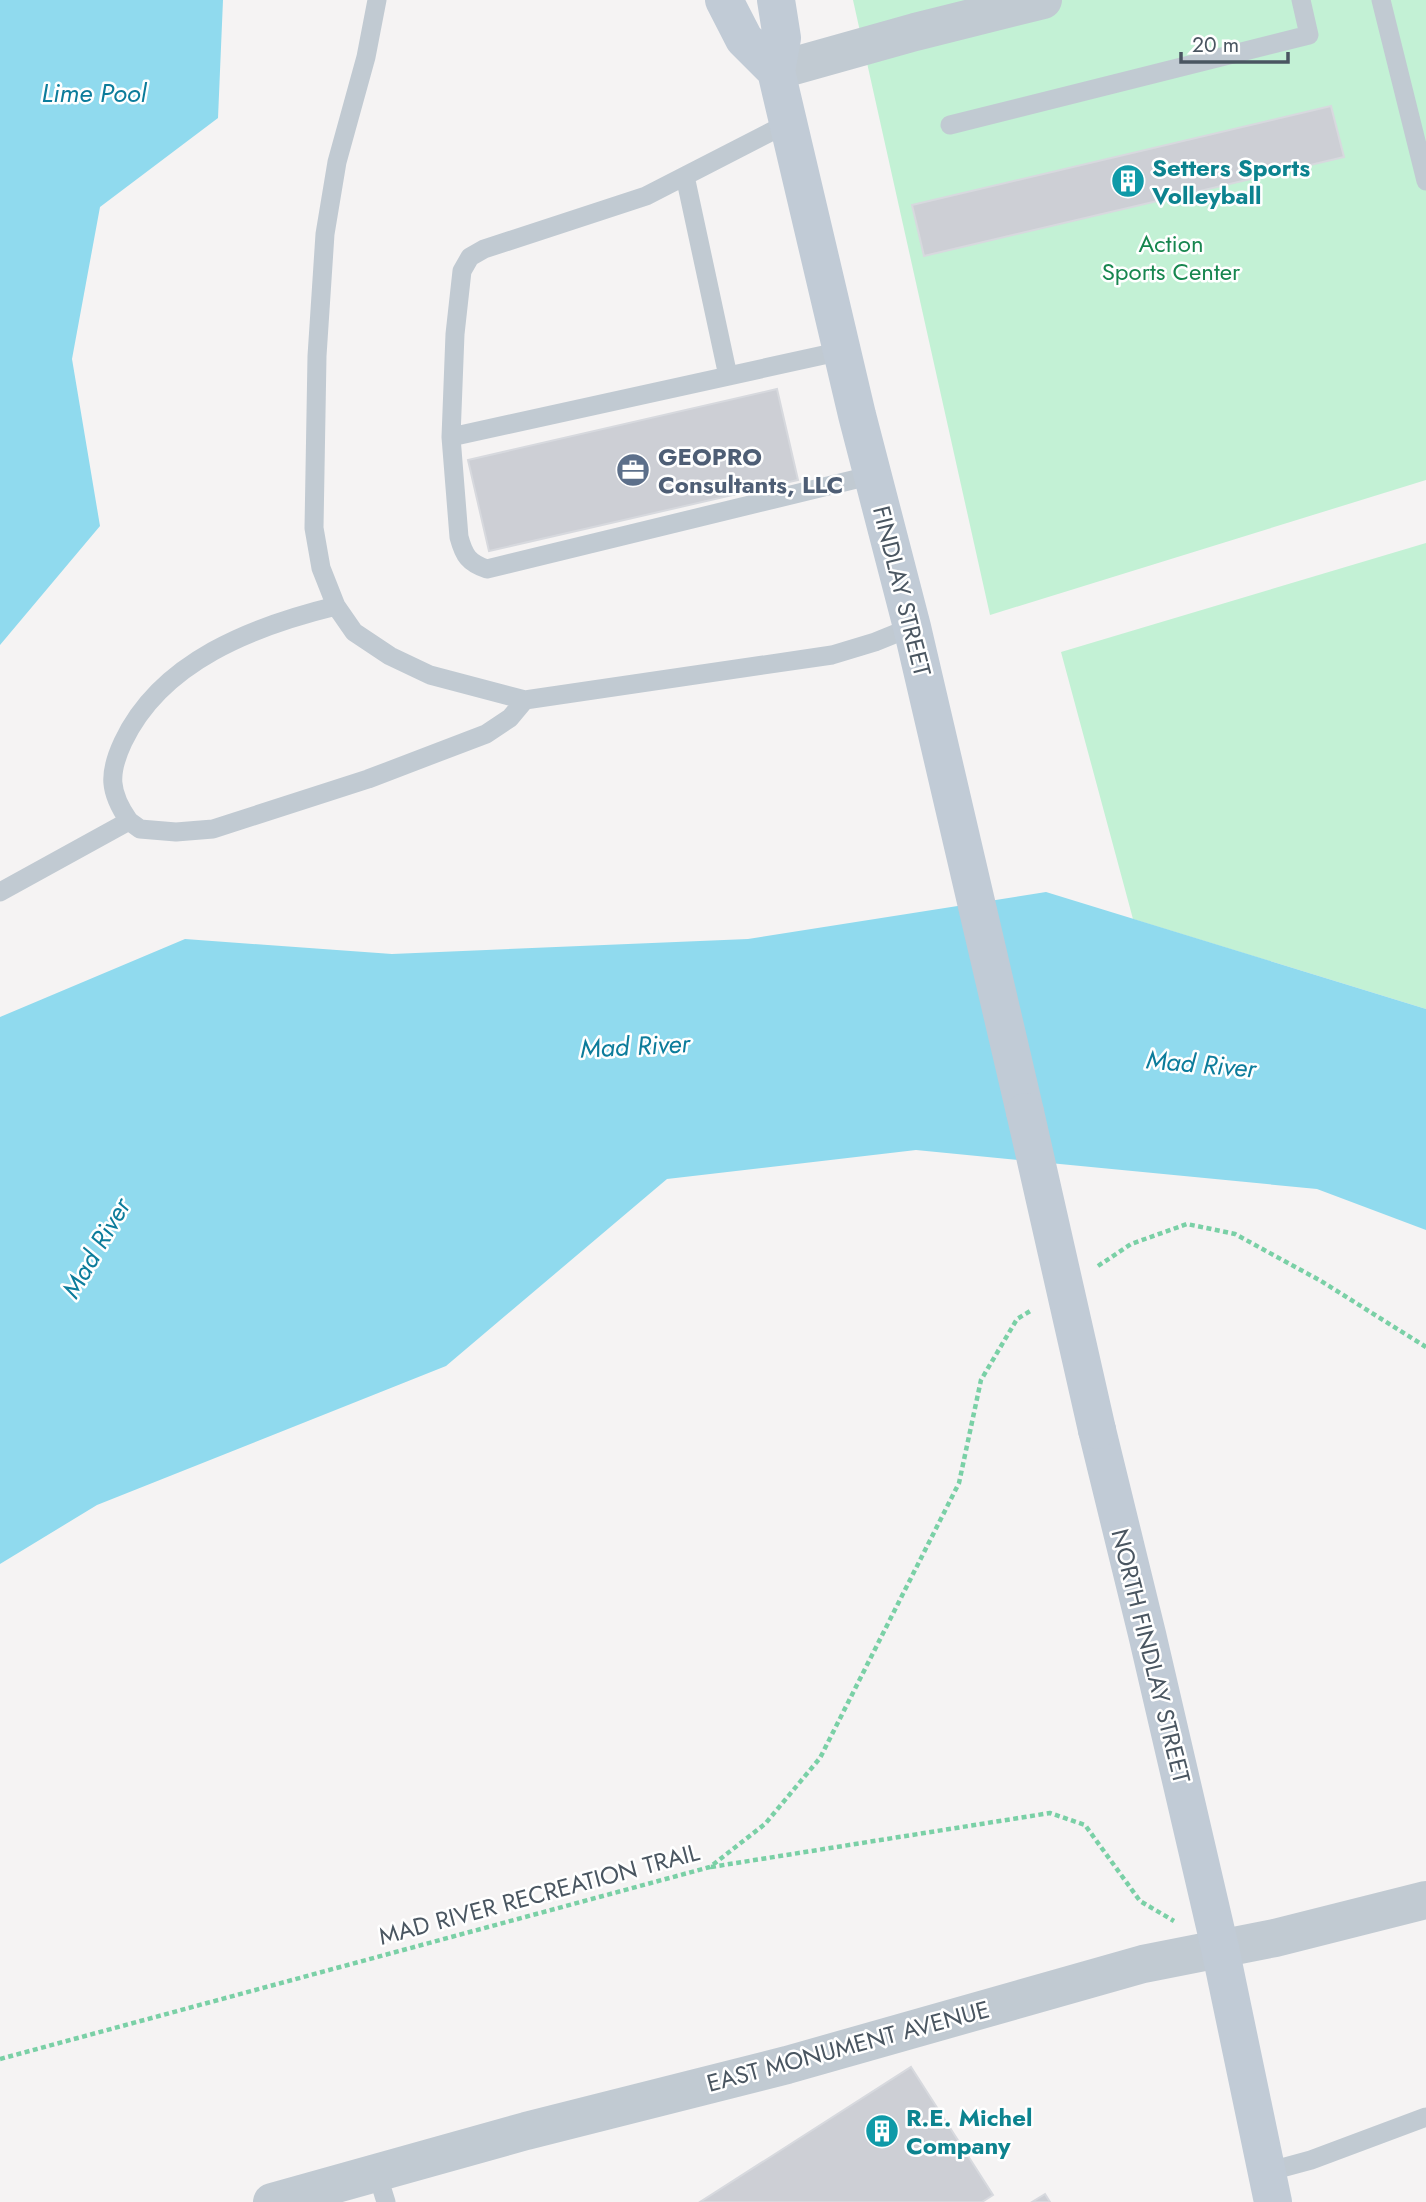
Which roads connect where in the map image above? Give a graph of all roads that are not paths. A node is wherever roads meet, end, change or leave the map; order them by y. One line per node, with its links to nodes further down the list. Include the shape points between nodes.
1 (377, 0): 16 (lane, via 337,162 325,234 314,528 321,568)
2 (724, 0): 7 (main road, via 744,39)
3 (776, 0): 7 (main road, FINDLAY STREET, via 782,38)
4 (1043, 0): 7 (street)
5 (1301, 0): 9 (lane, via 1309,35)
6 (1386, 1): 11 (lane)
7 (776, 71): 8 (main road, FINDLAY STREET)
8 (788, 122): 10 (lane); 12 (main road, FINDLAY STREET)
9 (950, 125)
10 (685, 176): 13 (lane); 14 (lane, via 646,196 470,257 462,271 456,314)
11 (1426, 181)
12 (842, 351): 13 (lane); 15 (main road, FINDLAY STREET)
13 (728, 376): 14 (lane)
14 (451, 437): 15 (lane, via 459,537 471,564 486,569)
15 (873, 475): 17 (main road, FINDLAY STREET)
16 (336, 606): 18 (lane, via 355,632 390,656 430,675); 19 (lane, via 287,618 239,638 179,672 153,696 132,724 115,760 112,785 117,804)
17 (912, 627): 18 (lane, via 832,655); 21 (main road, FINDLAY STREET)
18 (525, 700): 19 (lane, via 510,718 486,734 368,779 213,829 140,829)
19 (129, 821): 20 (lane)
20 (0, 892)
21 (1025, 1112): 23 (main road, NORTH FINDLAY STREET, bridge)
22 (1426, 1900): 23 (street, EAST MONUMENT AVENUE)
23 (1220, 1948): 25 (street, EAST MONUMENT AVENUE, via 1143,1964 788,2065 526,2131); 26 (main road, NORTH FINDLAY STREET)
24 (1426, 2117): 26 (lane, via 1311,2160)
25 (382, 2187): 27 (street, EAST MONUMENT AVENUE)
26 (1270, 2187)
27 (272, 2202)

